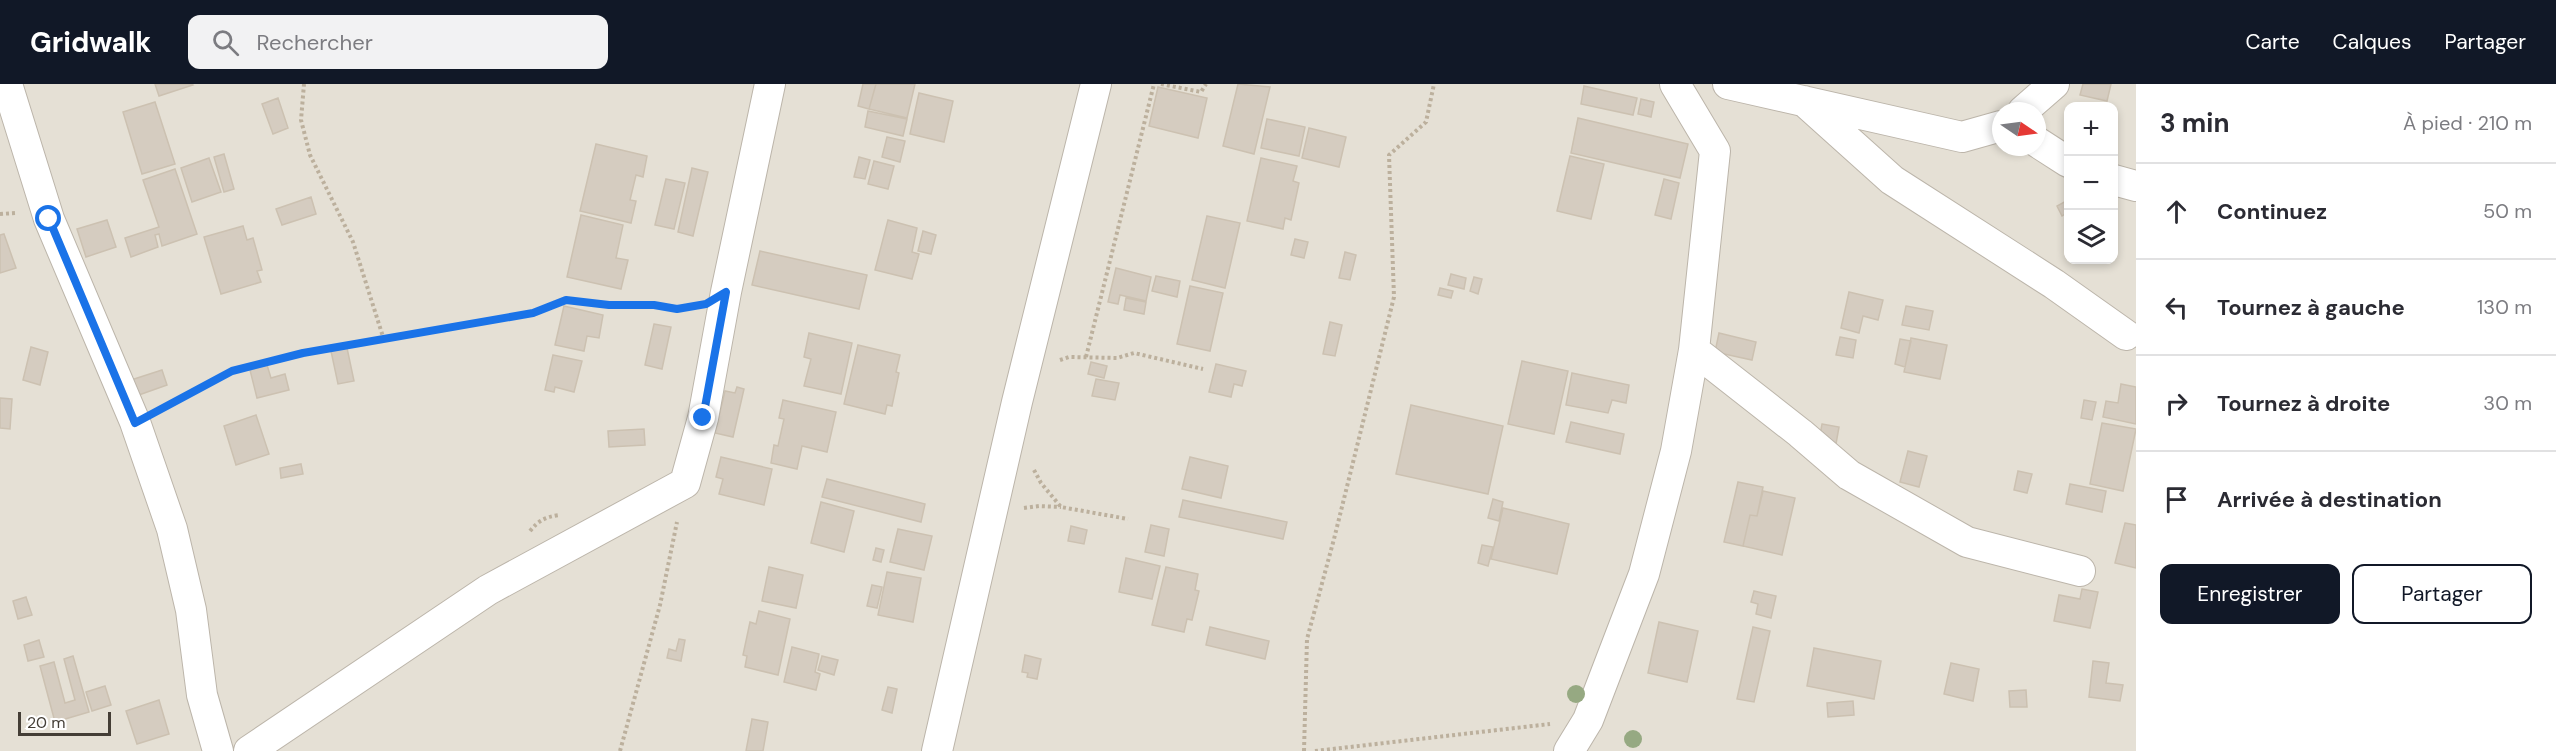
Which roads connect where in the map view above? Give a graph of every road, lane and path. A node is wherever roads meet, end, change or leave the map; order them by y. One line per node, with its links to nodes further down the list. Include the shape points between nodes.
1 (7, 84): 26 (street, via 49,219)
2 (304, 84): 21 (path, via 301,120 310,155 353,242)
3 (770, 84): 19 (street)
4 (1096, 84): 35 (street, via 1017,402)
5 (1154, 84): 23 (path)
6 (1161, 84): 7 (path, via 1201,92)
7 (1206, 84)
8 (1434, 84): 36 (path, via 1426,122 1389,155 1394,297 1307,639)
9 (1676, 84): 22 (street, via 1715,151)
10 (1728, 84): 12 (street)
11 (2054, 84): 13 (street)
12 (1804, 101): 14 (street, via 1962,137); 20 (street, via 1892,180)
13 (2033, 102)
14 (1992, 129)
15 (2046, 148): 16 (street)
16 (2064, 159)
17 (2118, 181): 18 (street)
18 (2136, 186)
19 (726, 292): 21 (path, via 706,304 677,309 566,300 533,313); 28 (street, via 703,418)
20 (2126, 335)
21 (384, 340): 26 (path, via 303,353 232,371)
22 (1694, 350): 30 (street, via 1849,475 1967,542); 31 (street, via 1676,451 1644,574)
23 (1086, 357): 24 (path); 25 (path, via 1117,358 1134,353)
24 (1053, 362)
25 (1203, 369)
26 (135, 423): 32 (street, via 172,529 191,610 202,695)
27 (1032, 465): 29 (path, via 1061,507)
28 (685, 483): 33 (street, via 488,590); 34 (path, via 660,605)
29 (1128, 519)
30 (2080, 571)
31 (1588, 720): 37 (path); 38 (street)
32 (218, 751)
33 (249, 751)
34 (620, 751)
35 (937, 751)
36 (1304, 751)
37 (1316, 751)
38 (1569, 751)

